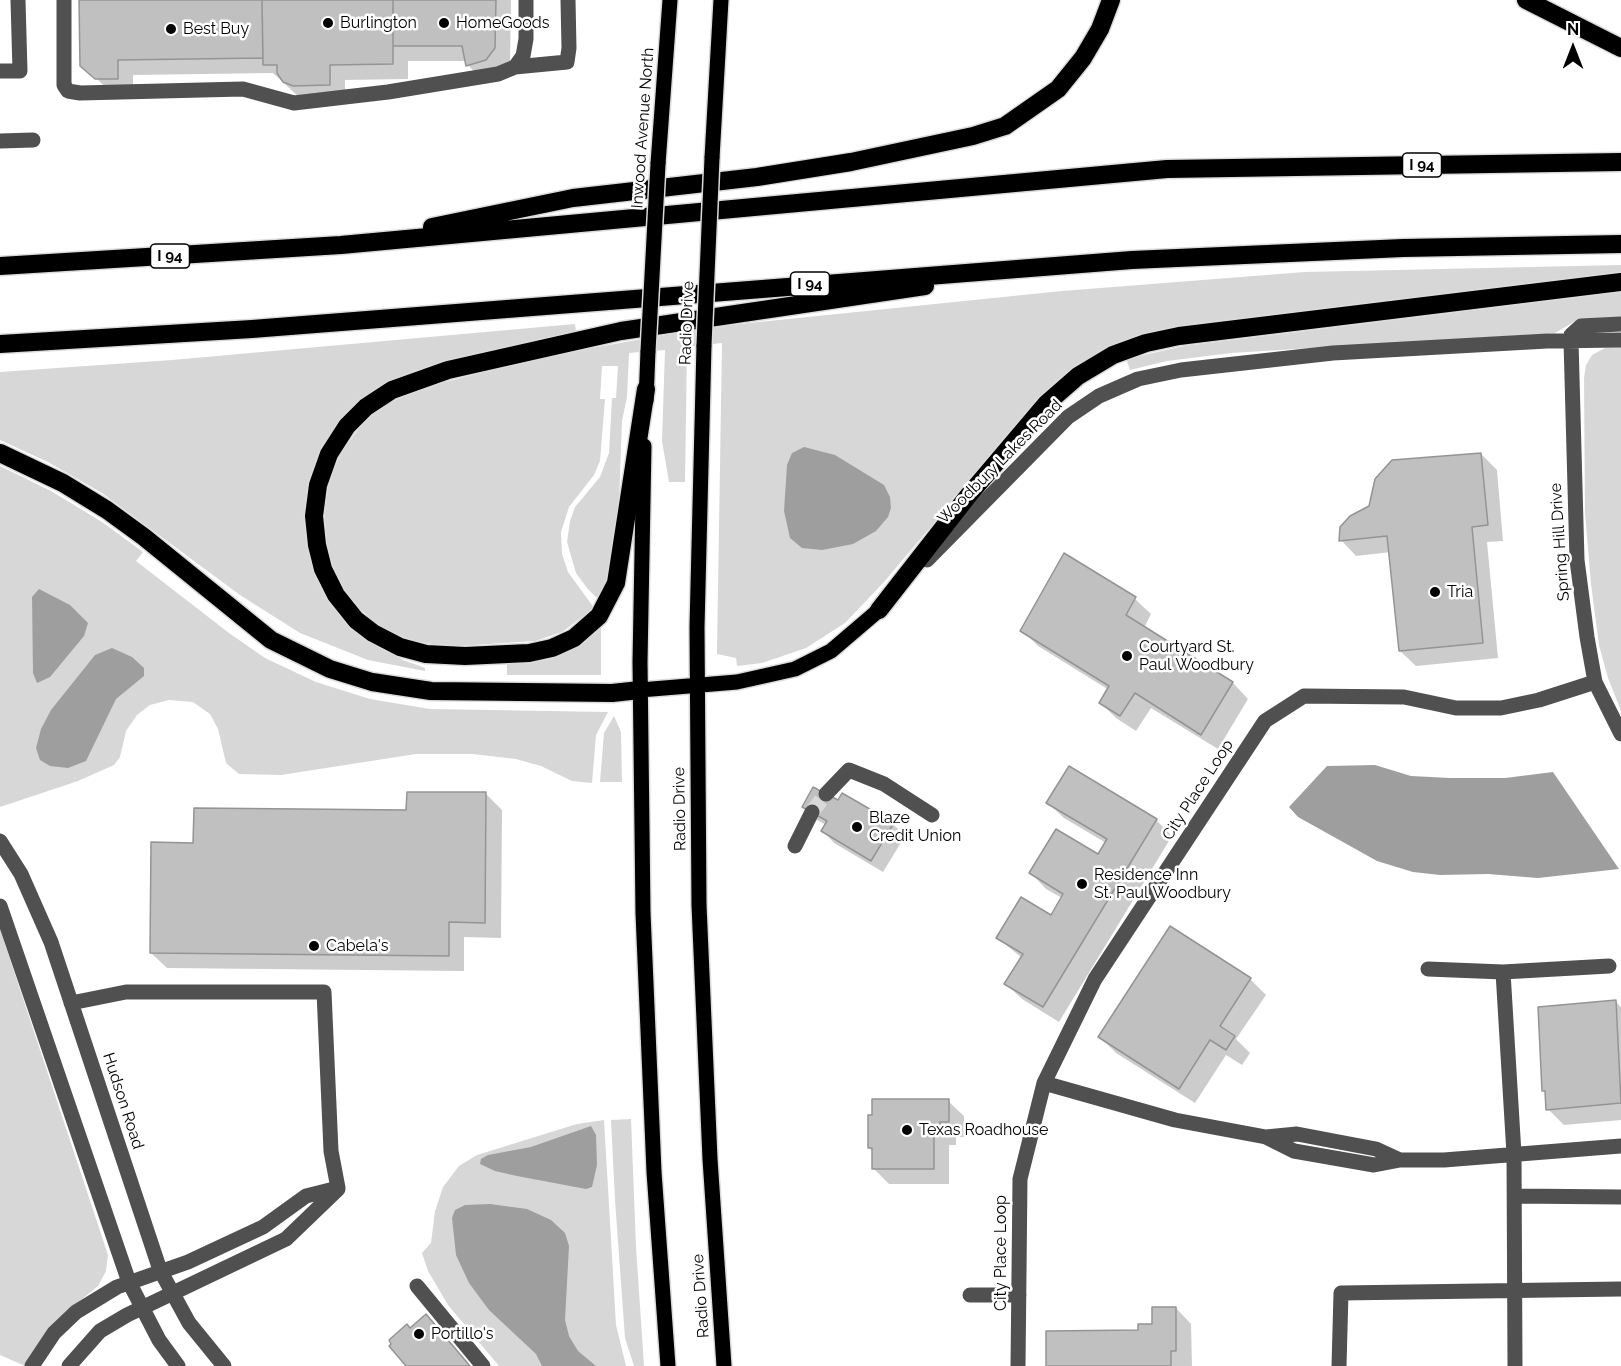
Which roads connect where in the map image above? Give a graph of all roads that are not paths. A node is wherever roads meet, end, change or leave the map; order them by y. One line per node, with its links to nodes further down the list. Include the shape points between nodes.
1 (18, 0): 11 (street, via 20,71)
2 (64, 0): 10 (street, via 64,86 80,93 243,89 294,103 498,74)
3 (525, 0): 10 (street, via 526,39 523,56)
4 (568, 0): 10 (street, via 567,62)
5 (670, 0): 24 (main road, Inwood Avenue North, bridge)
6 (721, 0): 28 (main road, Radio Drive, bridge, via 704,345)
7 (1111, 0): 16 (highway, via 1083,58 1058,89 1005,126 861,160 573,198)
8 (1526, 0): 9 (highway)
9 (1621, 48)
10 (515, 67)
11 (0, 71)
12 (33, 140): 13 (street)
13 (0, 141)
14 (1621, 162): 16 (highway, I 94, via 1167,169)
15 (1621, 244): 17 (highway, I 94, via 1403,248)
16 (341, 245): 18 (highway, I 94)
17 (1078, 263): 23 (highway, I 94, via 262,328); 24 (highway, via 644,327 508,355 399,387 375,400 352,421 321,472 315,504 316,540 323,569 336,595 356,620 373,633 400,647 426,654 465,656 540,651 582,633 605,609 618,576)
18 (0, 266)
19 (1621, 282): 26 (highway, via 1179,336 1113,355 1078,376 1046,405)
20 (1621, 324): 22 (street, via 1581,326)
21 (1621, 340): 22 (street, Woodbury Lakes Road)
22 (1570, 341): 26 (street, Woodbury Lakes Road, via 1300,356 1172,371 1120,386 1090,401 1054,429); 27 (street, Spring Hill Drive, via 1577,560)
23 (0, 344)
24 (646, 389): 29 (main road)
25 (0, 453): 29 (highway, via 107,510 271,640 330,669 372,682 431,692)
26 (879, 610): 28 (main road, Woodbury Lakes Road, via 847,640 806,665 754,679)
27 (1595, 682): 30 (street, Spring Hill Drive); 41 (street, City Place Loop, via 1501,708 1456,708 1404,697 1304,696 1265,721 1095,979)
28 (697, 686): 29 (main road, Woodbury Lakes Road); 62 (main road, Radio Drive, via 702,1013)
29 (640, 690): 61 (main road, via 646,984)
30 (1621, 734)
31 (826, 794): 33 (street, via 849,770 884,784)
32 (812, 812): 35 (street)
33 (932, 815)
34 (0, 841): 40 (street, Hudson Road, via 36,903)
35 (795, 846)
36 (0, 906): 48 (street)
37 (1609, 966): 39 (street)
38 (1428, 969): 39 (street)
39 (1503, 972): 43 (street)
40 (71, 1003): 44 (street, via 126,992 324,992 331,1151); 47 (street, Hudson Road)
41 (1044, 1083): 43 (street, via 1175,1120 1266,1137 1297,1134 1376,1149 1400,1160); 54 (street, City Place Loop, via 1020,1179)
42 (1621, 1146): 43 (street)
43 (1514, 1154): 45 (street)
44 (338, 1188): 47 (street, via 306,1196 263,1227 188,1262); 52 (street, via 286,1239)
45 (1515, 1196): 46 (street); 51 (street)
46 (1621, 1197)
47 (160, 1270): 48 (street); 52 (street, Hudson Road)
48 (129, 1282): 55 (street); 56 (street, via 76,1312 54,1334)
49 (417, 1286): 60 (street)
50 (1621, 1289): 51 (street)
51 (1515, 1290): 64 (street, via 1341,1293); 65 (street)
52 (173, 1294): 55 (street); 59 (street, Hudson Road, via 189,1323)
53 (970, 1295): 54 (street)
54 (1018, 1295): 63 (street, City Place Loop)
55 (141, 1309): 57 (street, via 100,1331); 58 (street)
56 (32, 1366)
57 (69, 1366)
58 (178, 1366)
59 (224, 1366)
60 (483, 1366)
61 (668, 1366)
62 (724, 1366)
63 (1018, 1366)
64 (1339, 1366)
65 (1515, 1366)

